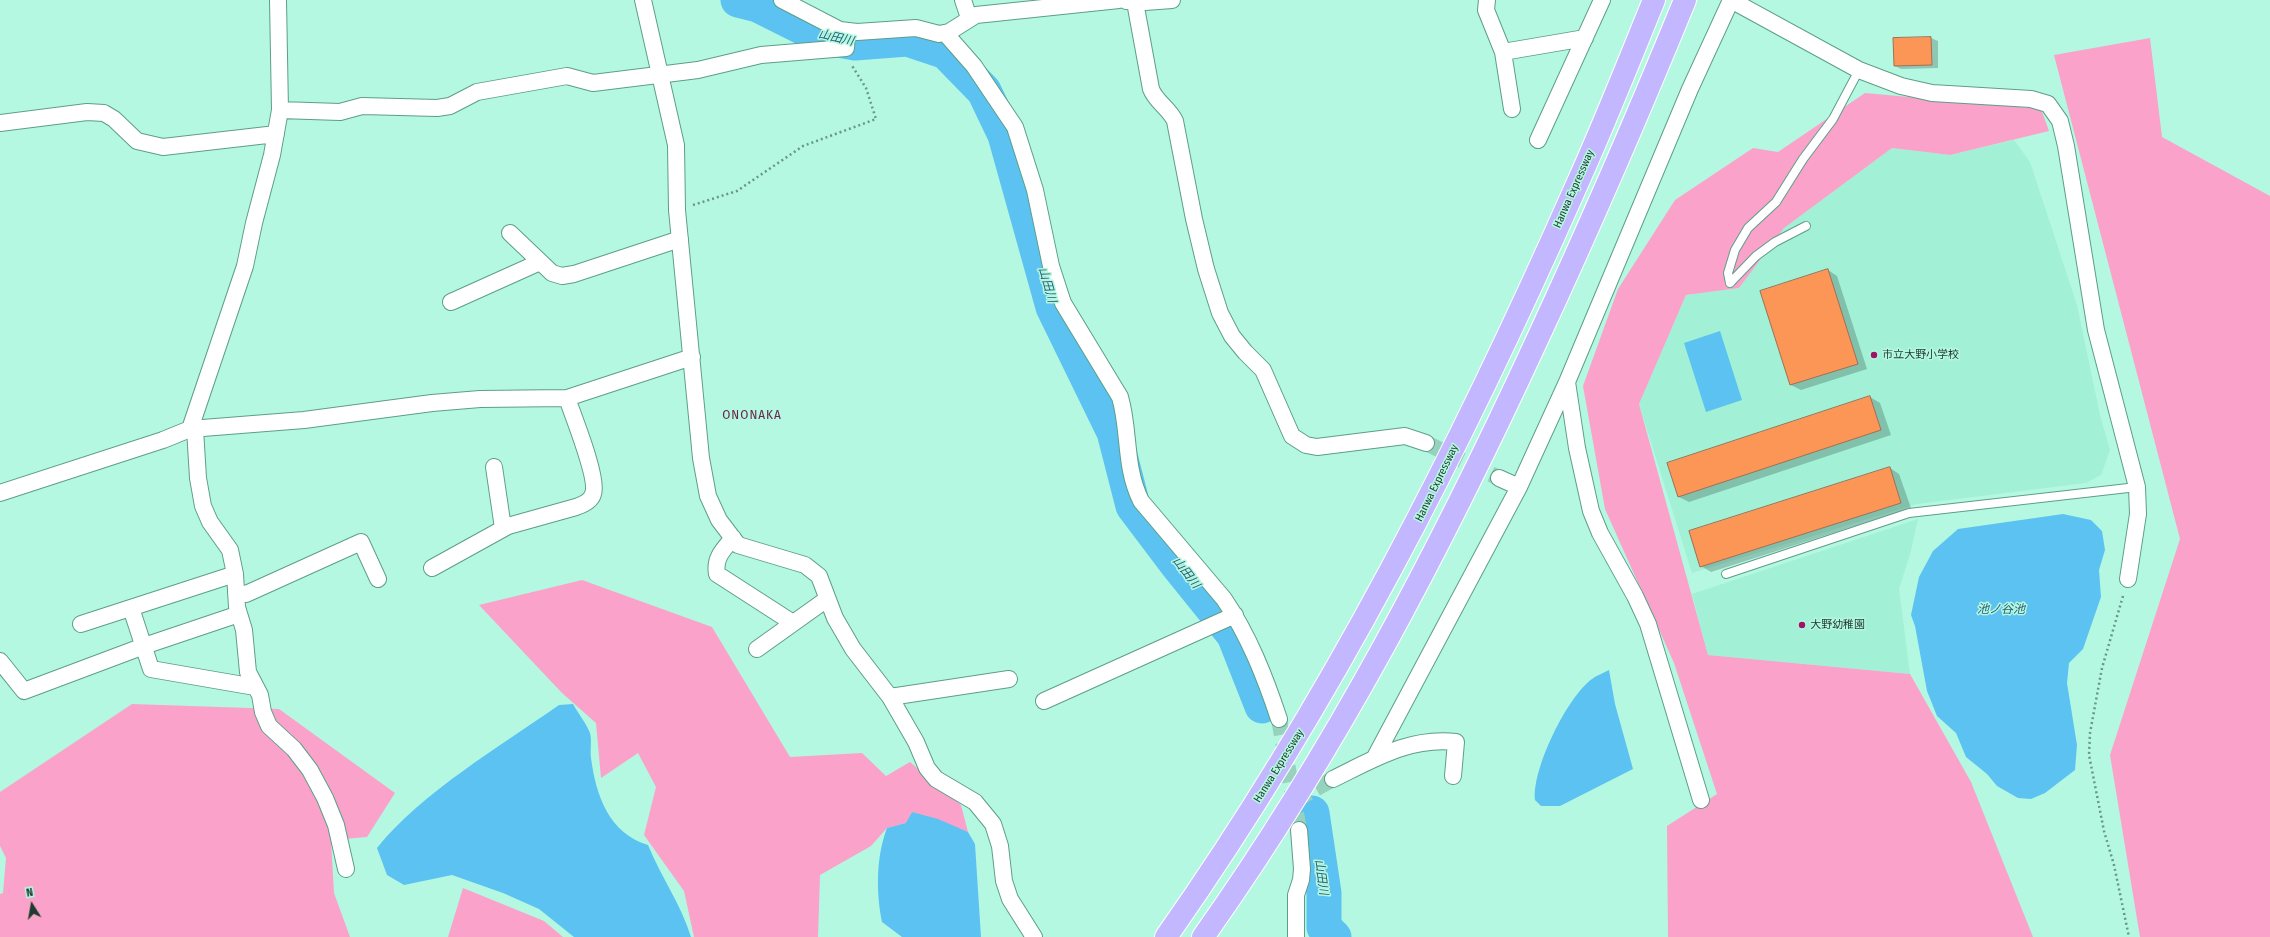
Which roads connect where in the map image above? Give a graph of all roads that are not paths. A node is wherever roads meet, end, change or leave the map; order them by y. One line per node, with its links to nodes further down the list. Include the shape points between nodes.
1 (278, 0): 20 (street)
2 (643, 0): 18 (street)
3 (782, 0): 13 (street, via 831,26)
4 (963, 0): 12 (street)
5 (1172, 0): 11 (street)
6 (1487, 0): 16 (street, via 1486,10)
7 (1602, 0): 15 (street)
8 (1654, 0): 68 (highway, Hanwa Expressway, via 1576,186 1513,325 1423,512 1315,708 1256,804)
9 (1685, 0): 69 (highway, via 1604,193 1449,526 1341,723 1282,820)
10 (1731, 0): 17 (street); 30 (street, via 1687,96)
11 (1117, 1): 12 (street, via 976,15); 33 (street, via 1154,96 1175,121 1194,219 1220,313 1232,336 1263,370 1292,436 1306,445 1317,447 1405,436)
12 (969, 18): 14 (street)
13 (846, 31): 14 (street, via 916,28); 18 (street, via 846,48 761,55)
14 (945, 34): 50 (street, via 974,66 1015,127 1035,190 1063,303 1120,397 1125,414 1130,469 1138,495)
15 (1584, 38): 16 (street); 23 (street)
16 (1503, 52): 19 (street)
17 (1859, 70): 24 (lane, via 1833,119 1803,159 1776,202 1748,228 1735,250 1728,273 1730,283 1756,256 1774,242); 37 (street, via 1901,86 1932,93 2031,98 2048,104 2055,112 2066,146 2096,330)
18 (660, 76): 20 (street, via 593,83 567,76 477,92 450,106 437,108 362,106 340,112); 26 (street, via 676,145)
19 (1512, 109)
20 (280, 110): 22 (street)
21 (0, 123): 22 (street, via 104,112 137,141 163,148)
22 (276, 134): 32 (street, via 245,266)
23 (1538, 140)
24 (1806, 226)
25 (510, 233): 27 (street)
26 (680, 239): 27 (street, via 562,276 552,273); 29 (street)
27 (540, 262): 28 (street)
28 (451, 302)
29 (692, 357): 31 (street); 40 (street, via 701,458 708,496 719,520)
30 (1567, 382): 36 (street); 64 (street, via 1577,448 1591,512 1648,624)
31 (567, 398): 32 (street, via 480,399 304,420); 39 (street, via 591,469 593,495 576,507)
32 (192, 429): 38 (street); 42 (street, via 203,506 210,522 230,550)
33 (1426, 443)
34 (494, 466): 39 (street)
35 (1499, 478): 36 (street)
36 (1519, 487): 61 (street)
37 (2137, 487): 43 (lane, via 1909,513); 45 (street, via 2138,514)
38 (0, 493)
39 (503, 528): 41 (street)
40 (733, 538): 47 (street, via 738,545 805,565 819,576); 51 (street, via 717,558 717,574)
41 (432, 568)
42 (235, 574): 46 (street); 48 (street)
43 (1726, 574)
44 (378, 579): 46 (street, via 361,542 246,594)
45 (2128, 579)
46 (236, 593): 49 (street)
47 (827, 599): 51 (street); 58 (street, via 853,649)
48 (131, 608): 52 (street); 53 (street)
49 (239, 614): 53 (street); 57 (street, via 244,630 248,672)
50 (1235, 615): 59 (street); 60 (street, via 1243,628)
51 (793, 623): 54 (street)
52 (81, 624)
53 (144, 646): 55 (street, via 24,690); 57 (street, via 151,669)
54 (757, 649)
55 (0, 661)
56 (1009, 679): 58 (street)
57 (255, 687): 66 (street, via 260,695 269,726 294,749 325,798 336,825)
58 (890, 697): 67 (street, via 936,779 975,802 993,824 1010,899)
59 (1044, 701)
60 (1280, 719)
61 (1374, 759): 62 (street, via 1422,742 1456,742); 63 (street)
62 (1453, 776)
63 (1333, 779)
64 (1701, 800)
65 (1299, 830): 70 (street, via 1302,870 1296,894)
66 (346, 869)
67 (1034, 937)
68 (1166, 937)
69 (1203, 937)
70 (1296, 937)

